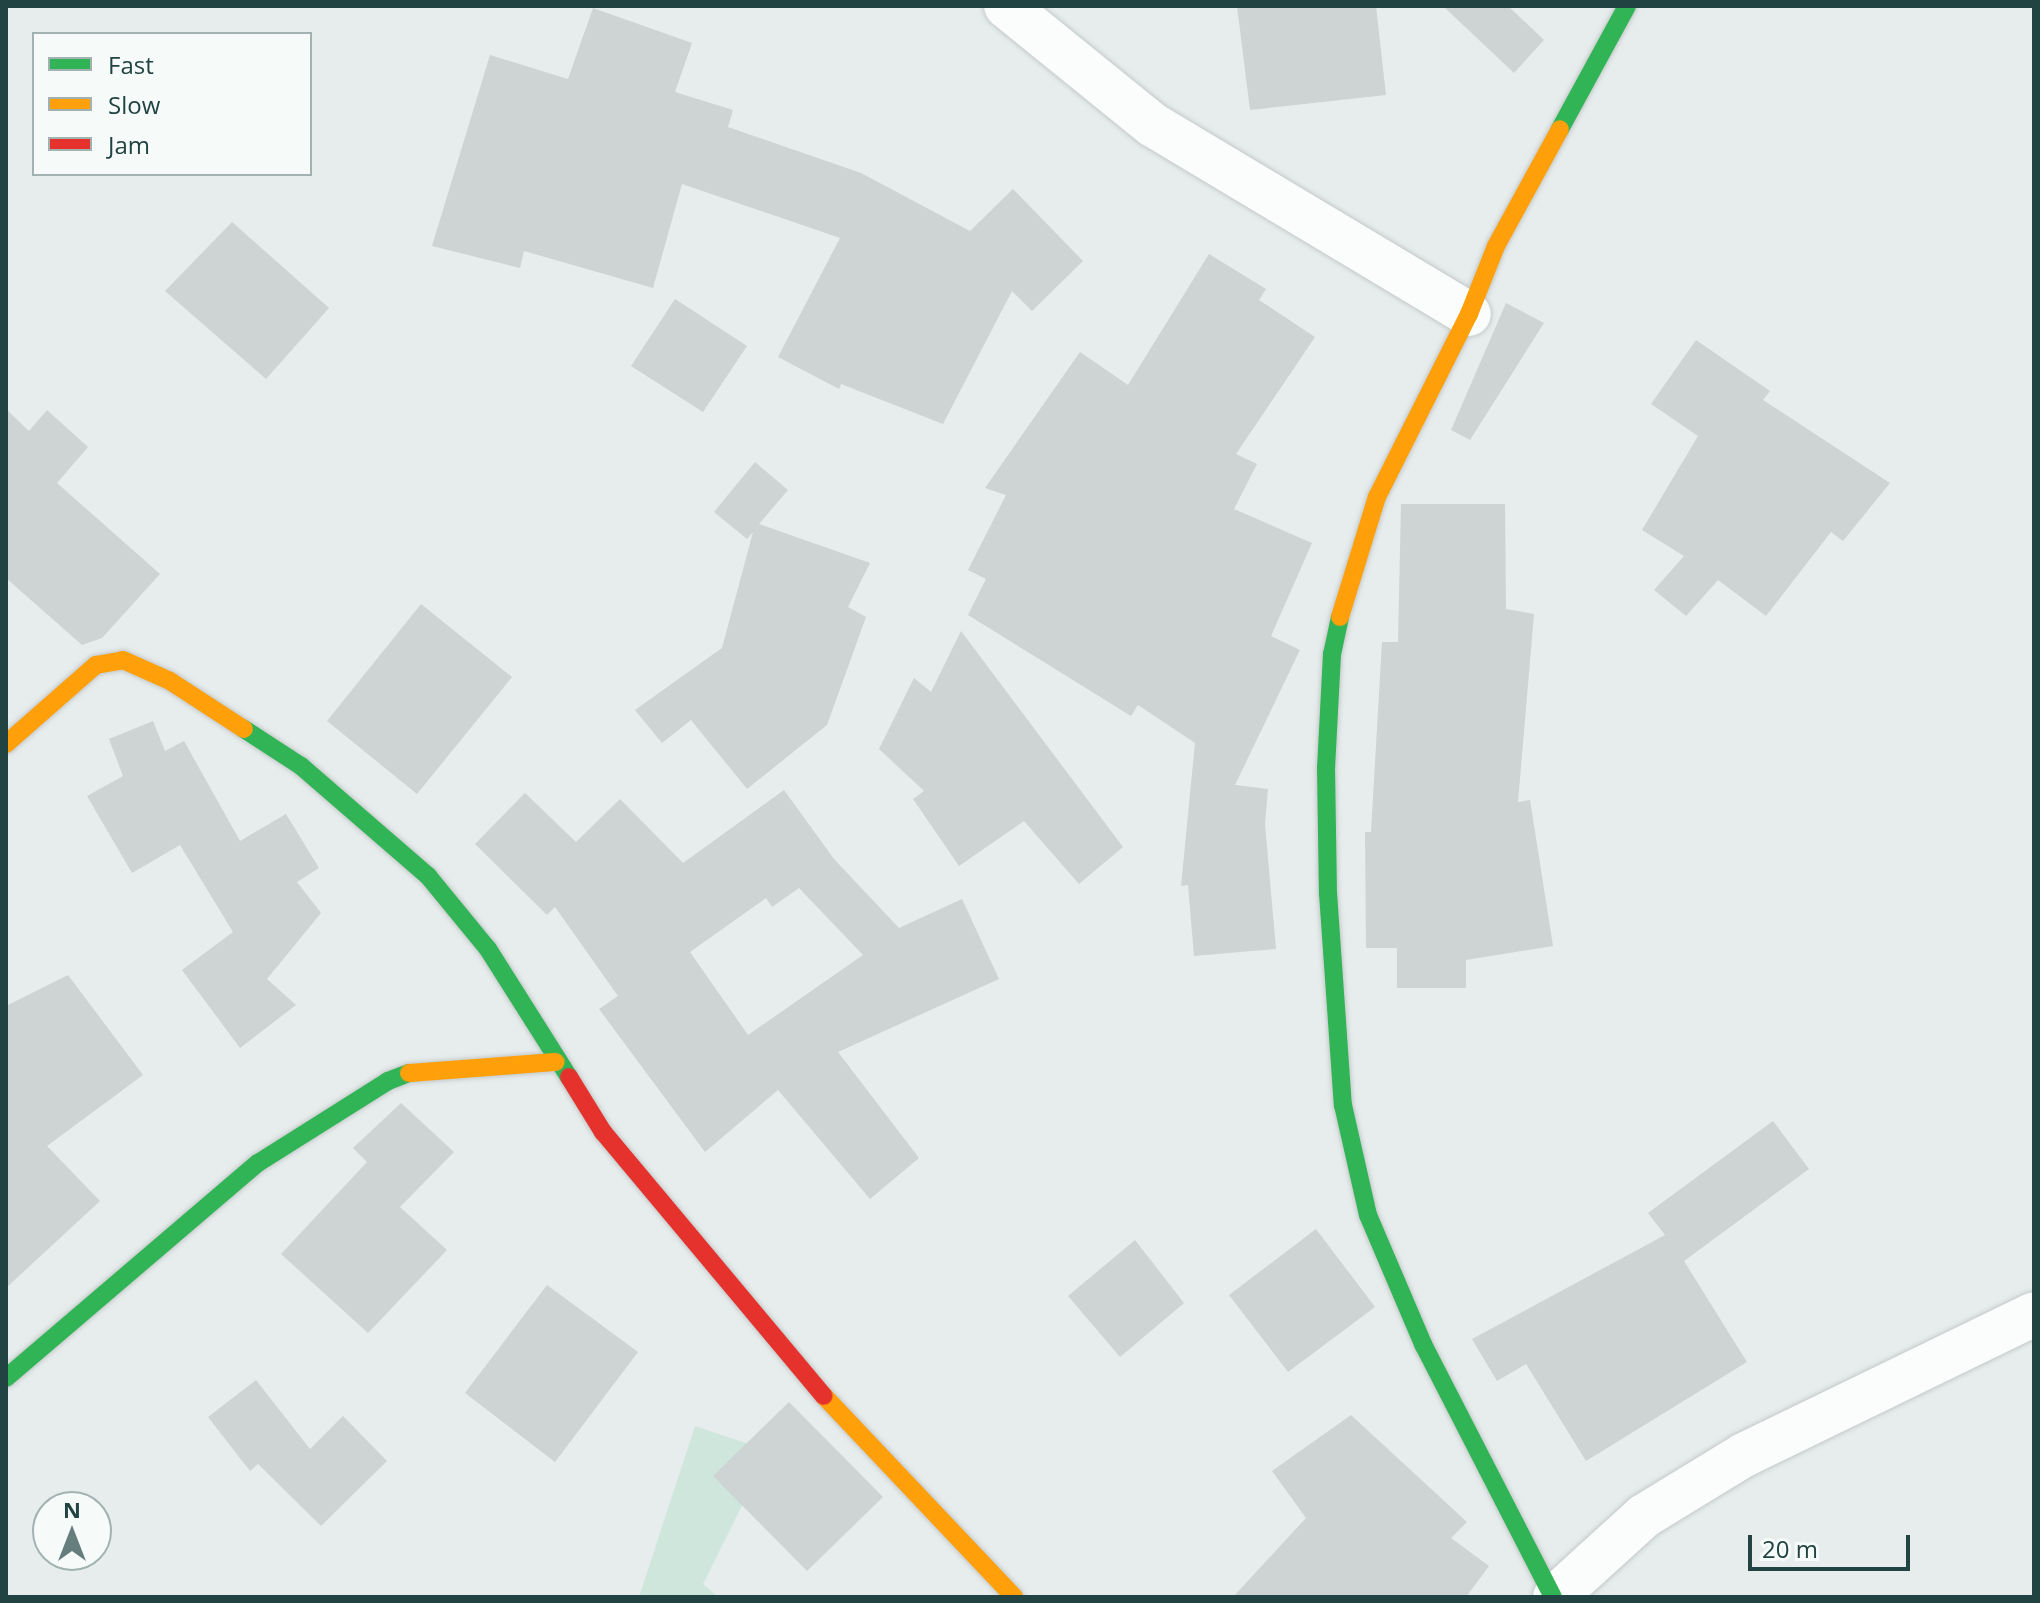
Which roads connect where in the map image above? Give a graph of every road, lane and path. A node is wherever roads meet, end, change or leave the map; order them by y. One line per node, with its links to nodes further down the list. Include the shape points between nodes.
1 (1006, 6): 3 (street, via 1153,125)
2 (1627, 6): 3 (street, via 1496,246)
3 (1469, 314): 9 (street, via 1377,497 1348,577 1332,654 1326,768 1335,1004 1343,1105 1368,1215 1424,1346)
4 (6, 744): 5 (street, via 96,665 123,660 170,681 301,766 428,876 488,949)
5 (556, 1062): 7 (street, via 413,1072 388,1081 258,1163); 8 (street, via 603,1132 813,1385)
6 (2034, 1314): 9 (street, via 1744,1455 1644,1516)
7 (6, 1378)
8 (1014, 1597)
9 (1554, 1597)

